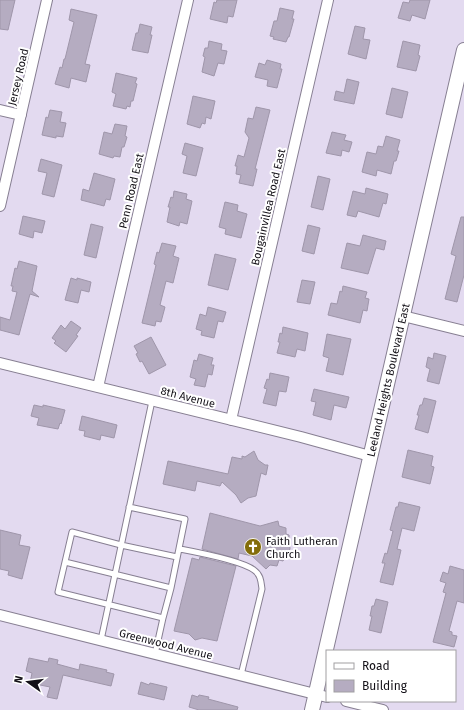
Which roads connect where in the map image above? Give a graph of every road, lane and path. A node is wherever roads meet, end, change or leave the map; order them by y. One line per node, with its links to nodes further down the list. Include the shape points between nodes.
1 (47, 0): 6 (street, Jersey Road)
2 (188, 0): 11 (street, Penn Road East)
3 (328, 0): 13 (street, Bougainvillea Road East)
4 (464, 50): 8 (main road, Leeland Heights Boulevard East)
5 (0, 110): 6 (street)
6 (21, 115): 7 (street, Jersey Road)
7 (0, 206)
8 (403, 316): 9 (street); 14 (main road, Leeland Heights Boulevard East)
9 (464, 331)
10 (0, 363): 11 (street, 8th Avenue)
11 (98, 387): 12 (street, 8th Avenue)
12 (152, 400): 13 (street, 8th Avenue); 15 (lane)
13 (231, 420): 14 (street, 8th Avenue)
14 (370, 456): 26 (main road, Leeland Heights Boulevard East)
15 (129, 507): 16 (lane); 17 (lane, via 185,519)
16 (121, 545): 18 (lane); 19 (lane, via 72,532); 20 (lane)
17 (180, 548): 18 (lane); 29 (lane, via 241,564 254,570 261,579 262,589)
18 (177, 557): 21 (lane)
19 (65, 562): 20 (lane); 22 (lane, via 58,592)
20 (115, 574): 21 (lane); 22 (lane)
21 (171, 588): 24 (lane)
22 (108, 606): 24 (lane); 25 (lane)
23 (0, 615): 25 (street, Greenwood Avenue)
24 (162, 618): 27 (lane)
25 (101, 640): 27 (street, Greenwood Avenue)
26 (330, 650)
27 (155, 654): 29 (street, Greenwood Avenue)
28 (326, 671): 30 (main road, Leeland Heights Boulevard East)
29 (241, 675): 30 (street, Greenwood Avenue)
30 (321, 695): 32 (main road, Leeland Heights Boulevard East)
31 (350, 702): 33 (street)
32 (312, 710)
33 (383, 710)

